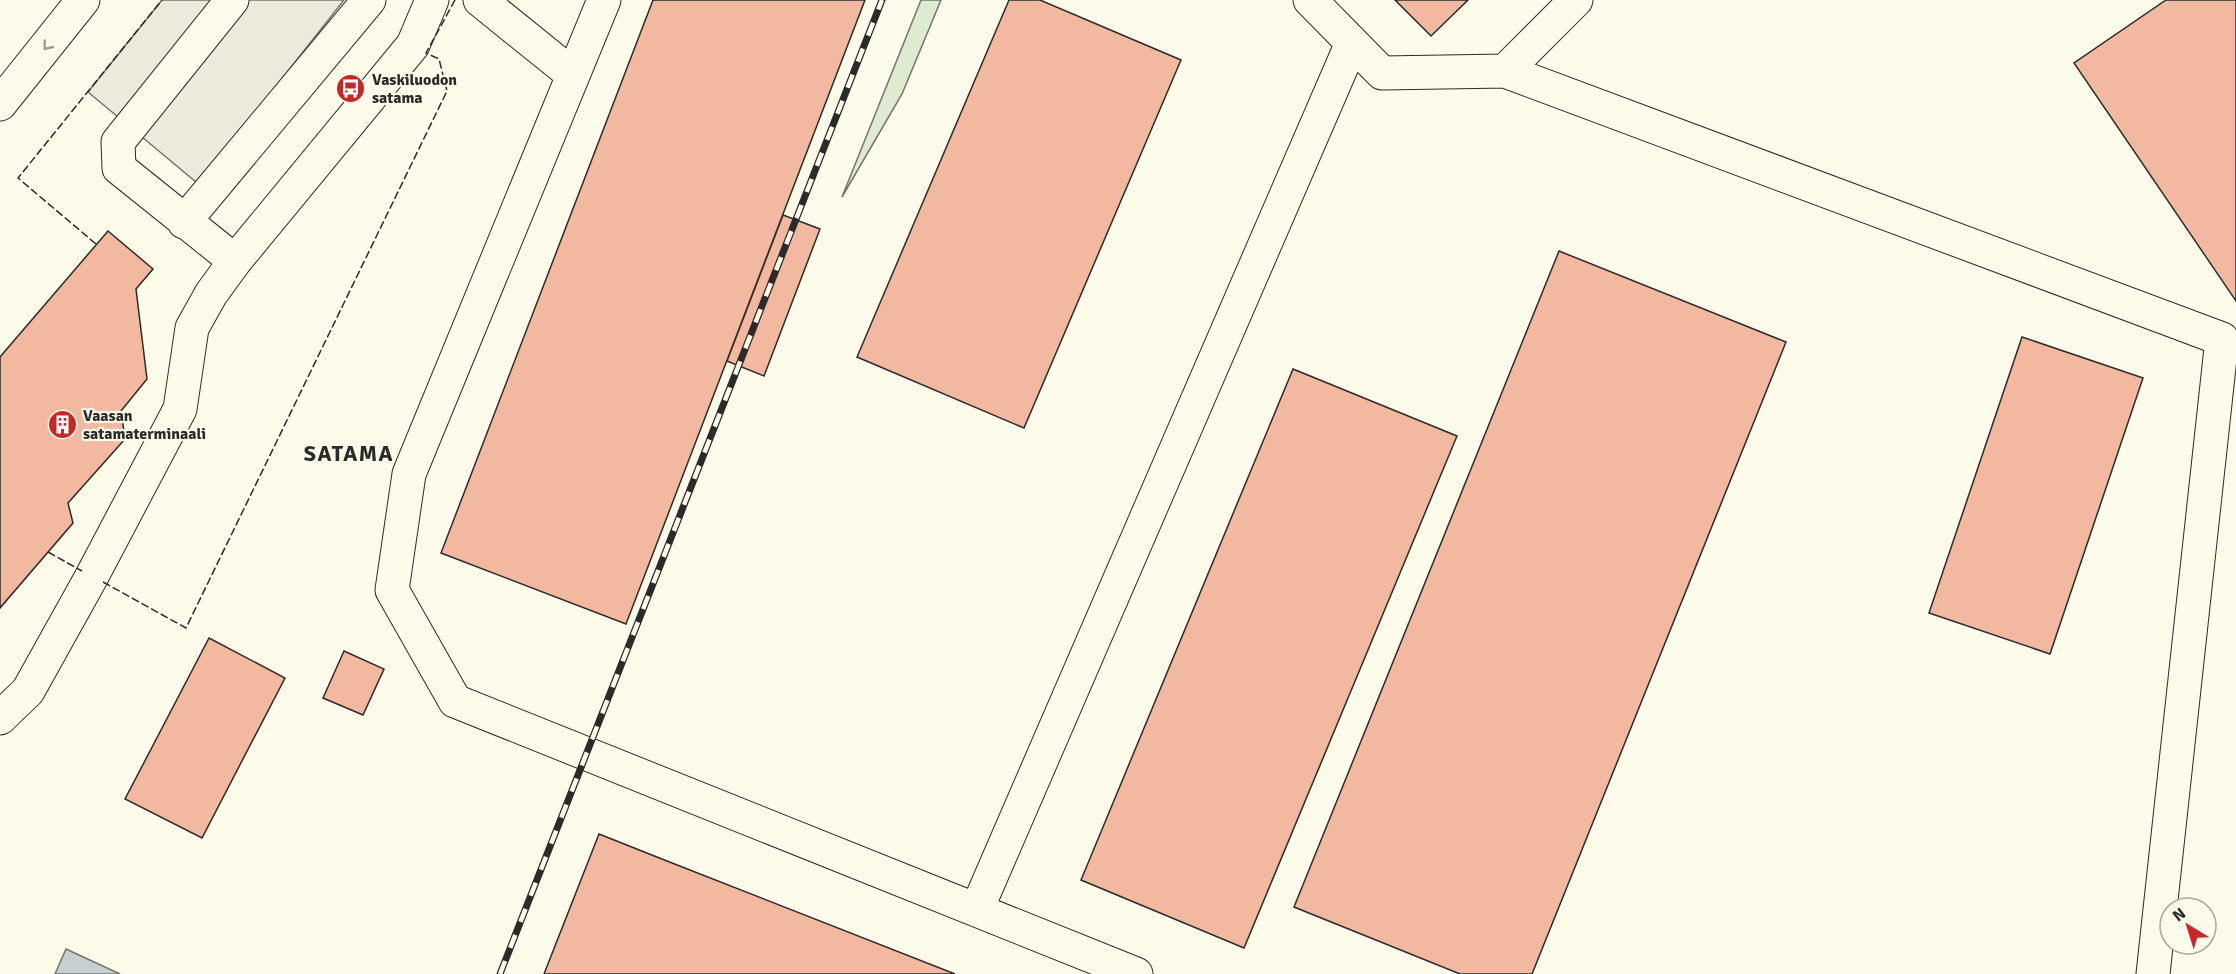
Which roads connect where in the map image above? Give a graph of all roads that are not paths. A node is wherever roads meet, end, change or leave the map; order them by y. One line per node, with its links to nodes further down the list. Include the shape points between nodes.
1 (83, 0): 12 (main road, one-way to 12)
2 (232, 0): 13 (main road, via 118,142 119,168)
3 (369, 0): 13 (main road)
4 (432, 0): 14 (main road, via 413,45)
5 (480, 0): 11 (main road)
6 (604, 0): 11 (main road)
7 (1310, 0): 9 (main road)
8 (1576, 0): 10 (main road)
9 (1352, 43): 10 (main road, via 1382,73); 16 (main road)
10 (1505, 71): 18 (main road, via 2222,339)
11 (573, 75): 16 (main road, via 409,474 392,590 455,701)
12 (0, 104)
13 (184, 222): 14 (main road)
14 (235, 261): 15 (main road, via 192,328 180,409 28,691)
15 (0, 718)
16 (977, 909): 17 (main road)
17 (1134, 973)
18 (2153, 974)

